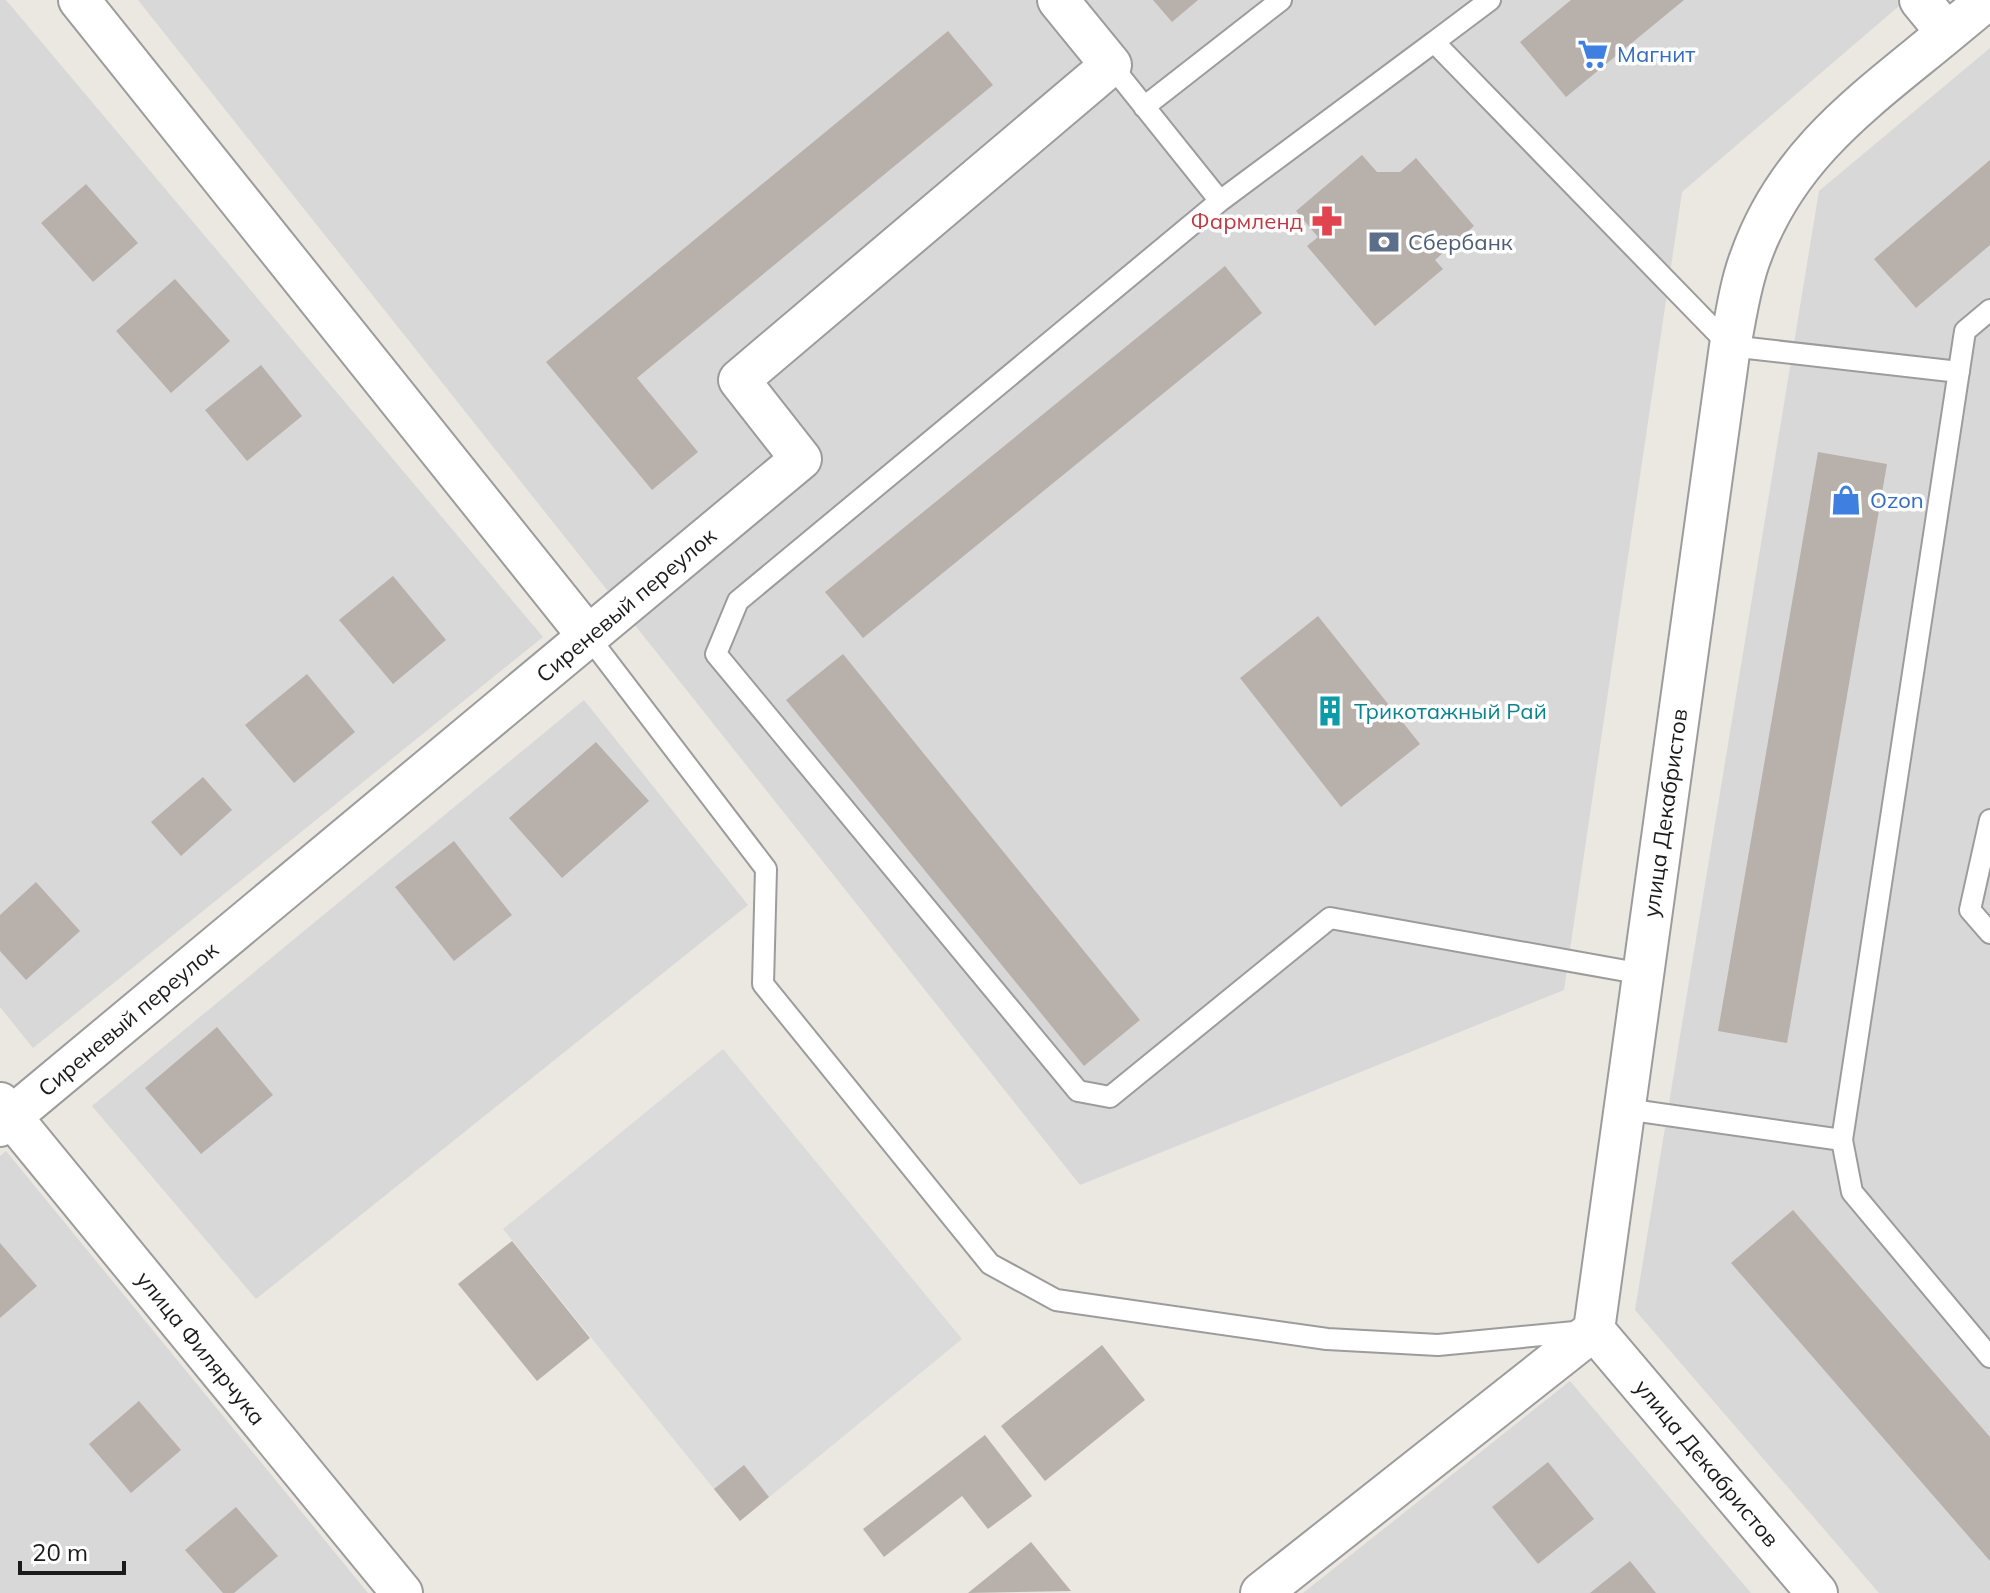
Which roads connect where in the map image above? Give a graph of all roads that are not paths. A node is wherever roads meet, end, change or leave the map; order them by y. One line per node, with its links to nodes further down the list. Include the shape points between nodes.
1 (79, 0): 15 (street)
2 (1058, 0): 9 (street)
3 (1281, 0): 10 (lane)
4 (1490, 0): 8 (lane)
5 (1920, 0): 7 (street)
6 (1987, 0): 7 (street, улица Декабристов)
7 (1947, 33): 13 (street, улица Декабристов, via 1837,123 1774,201 1750,258)
8 (1434, 42): 11 (lane); 13 (lane)
9 (1111, 65): 10 (lane); 15 (street, Сиреневый переулок, via 739,380 801,459)
10 (1144, 107): 11 (lane)
11 (1220, 201): 18 (lane, via 738,601 716,654 1078,1091 1110,1097 1330,918)
12 (1990, 310): 14 (lane, via 1965,331)
13 (1730, 346): 14 (lane); 18 (street, улица Декабристов)
14 (1959, 372): 21 (lane)
15 (588, 636): 20 (street, Сиреневый переулок); 22 (lane, via 766,869 763,984 990,1264 1056,1300 1327,1339 1438,1345)
16 (1990, 820): 17 (lane, via 1970,910)
17 (1990, 933)
18 (1643, 974): 19 (street, улица Декабристов)
19 (1625, 1109): 21 (lane); 22 (street, улица Декабристов)
20 (4, 1115): 24 (street, улица Филярчука)
21 (1842, 1140): 23 (lane, via 1852,1192)
22 (1594, 1330): 25 (street); 26 (street, улица Декабристов)
23 (1990, 1357)
24 (402, 1593)
25 (1261, 1593)
26 (1817, 1593)

